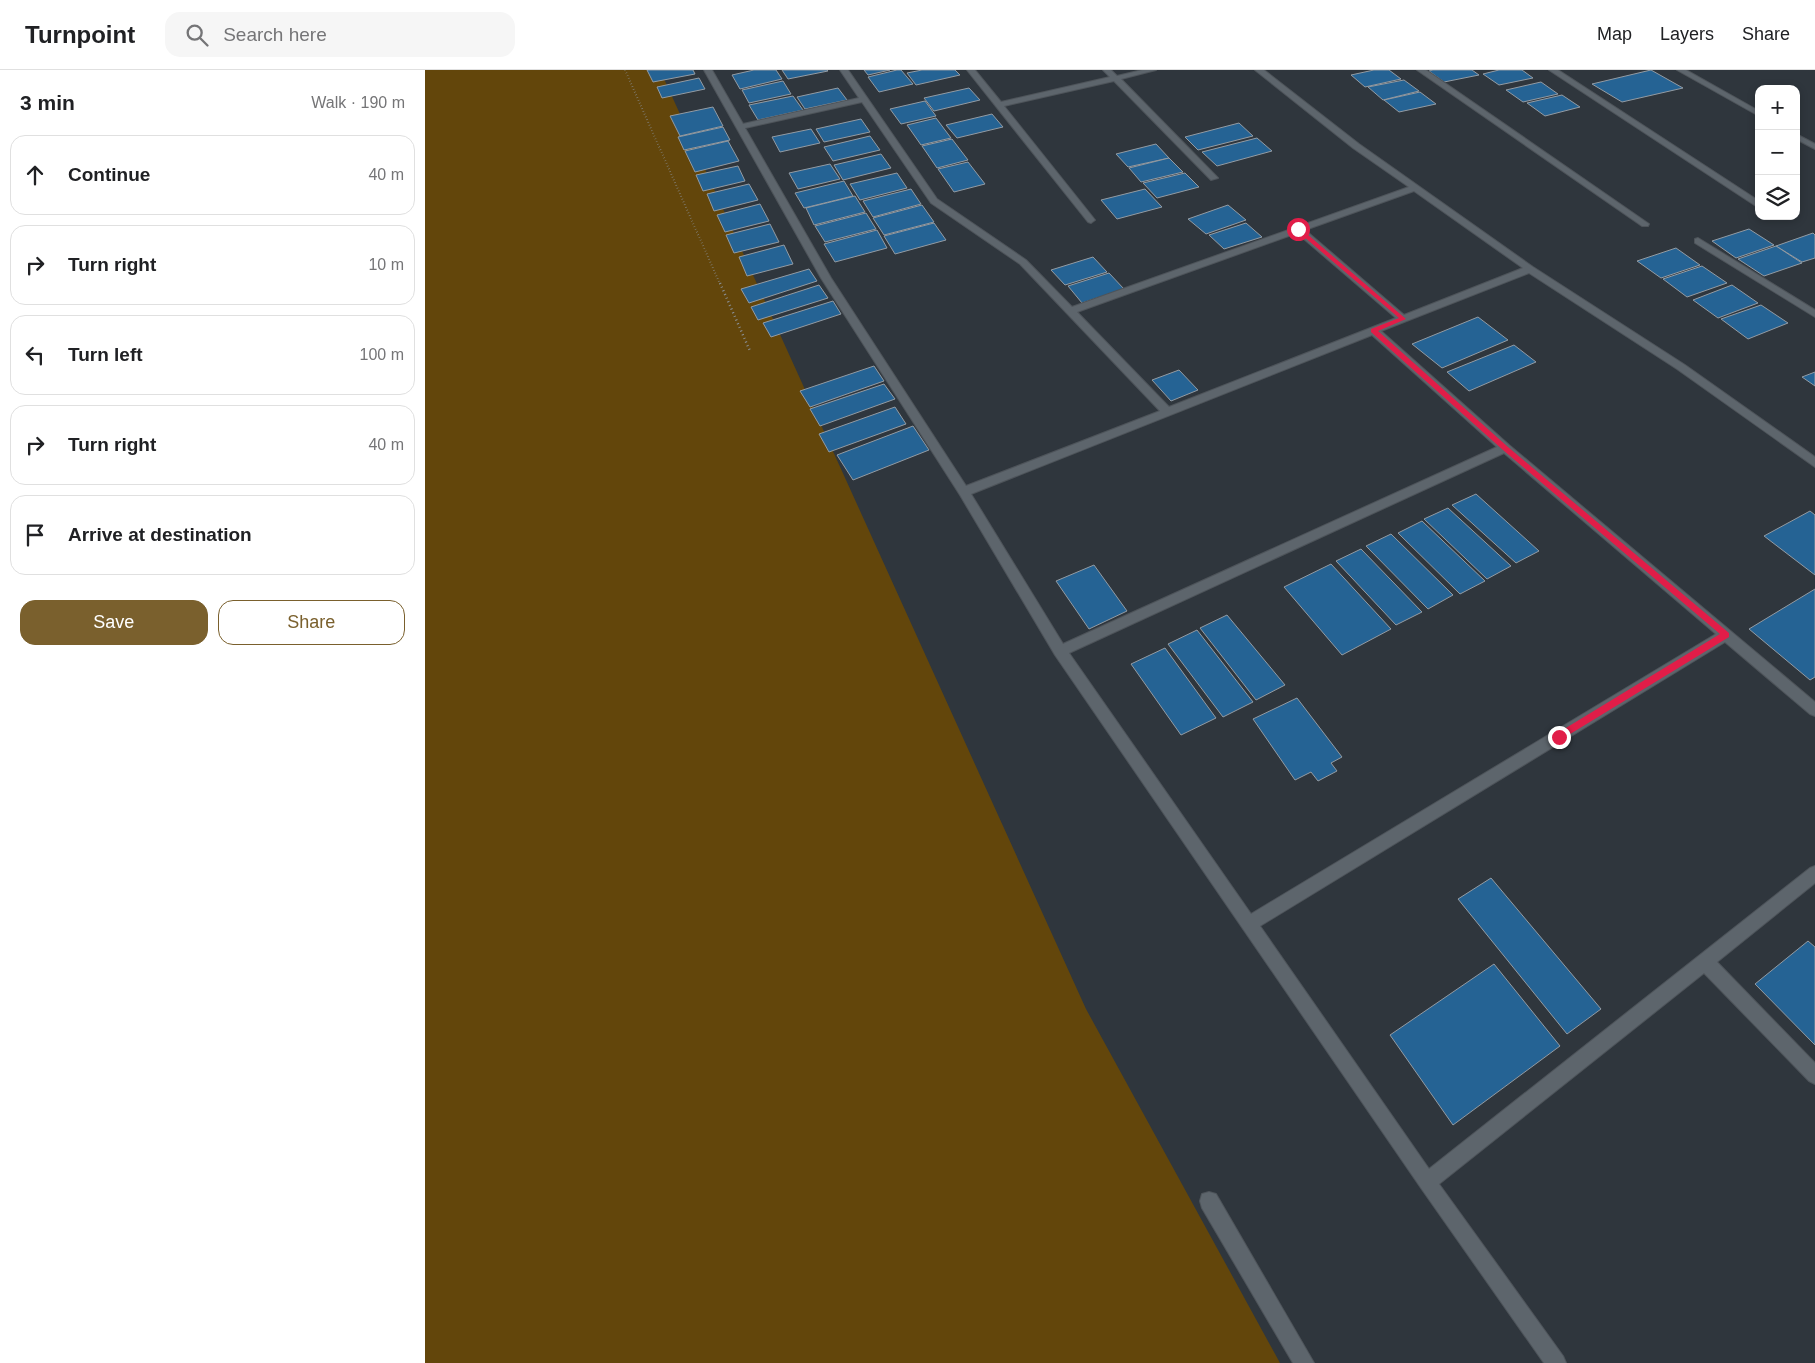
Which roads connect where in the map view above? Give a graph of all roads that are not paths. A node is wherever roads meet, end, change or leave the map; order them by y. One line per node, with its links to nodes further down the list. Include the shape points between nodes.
1 (708, 70): 14 (street)
2 (845, 70): 11 (street)
3 (971, 70): 12 (street)
4 (1107, 70): 10 (street)
5 (1152, 70): 10 (street)
6 (1259, 70): 18 (street)
7 (1421, 70): 21 (street)
8 (1553, 70): 19 (street)
9 (1681, 70): 13 (street)
10 (1115, 78): 12 (street); 17 (street)
11 (864, 99): 14 (street); 25 (street, via 935,201 1023,262)
12 (999, 104): 20 (street)
13 (1755, 112)
14 (740, 127): 32 (street, via 826,278)
15 (1800, 138): 16 (street)
16 (1815, 146)
17 (1214, 178)
18 (1415, 188): 22 (street); 24 (street)
19 (1755, 202)
20 (1091, 220)
21 (1645, 224)
22 (1298, 229): 25 (street); 27 (street)
23 (1698, 241): 26 (street)
24 (1530, 269): 27 (street); 31 (street, via 1681,367)
25 (1071, 311): 29 (street)
26 (1815, 314)
27 (1403, 319): 28 (street)
28 (1373, 330): 29 (street); 30 (street)
29 (1167, 412): 32 (street)
30 (1505, 448): 33 (street); 34 (street)
31 (1815, 463)
32 (964, 492): 34 (street)
33 (1726, 635): 35 (street); 37 (street)
34 (1060, 651): 37 (street)
35 (1815, 710)
36 (1815, 873): 38 (street)
37 (1249, 924): 40 (street)
38 (1705, 962): 39 (street); 40 (street)
39 (1815, 1075)
40 (1427, 1182): 43 (street)
41 (1209, 1201): 42 (street)
42 (1304, 1363)
43 (1556, 1363)

